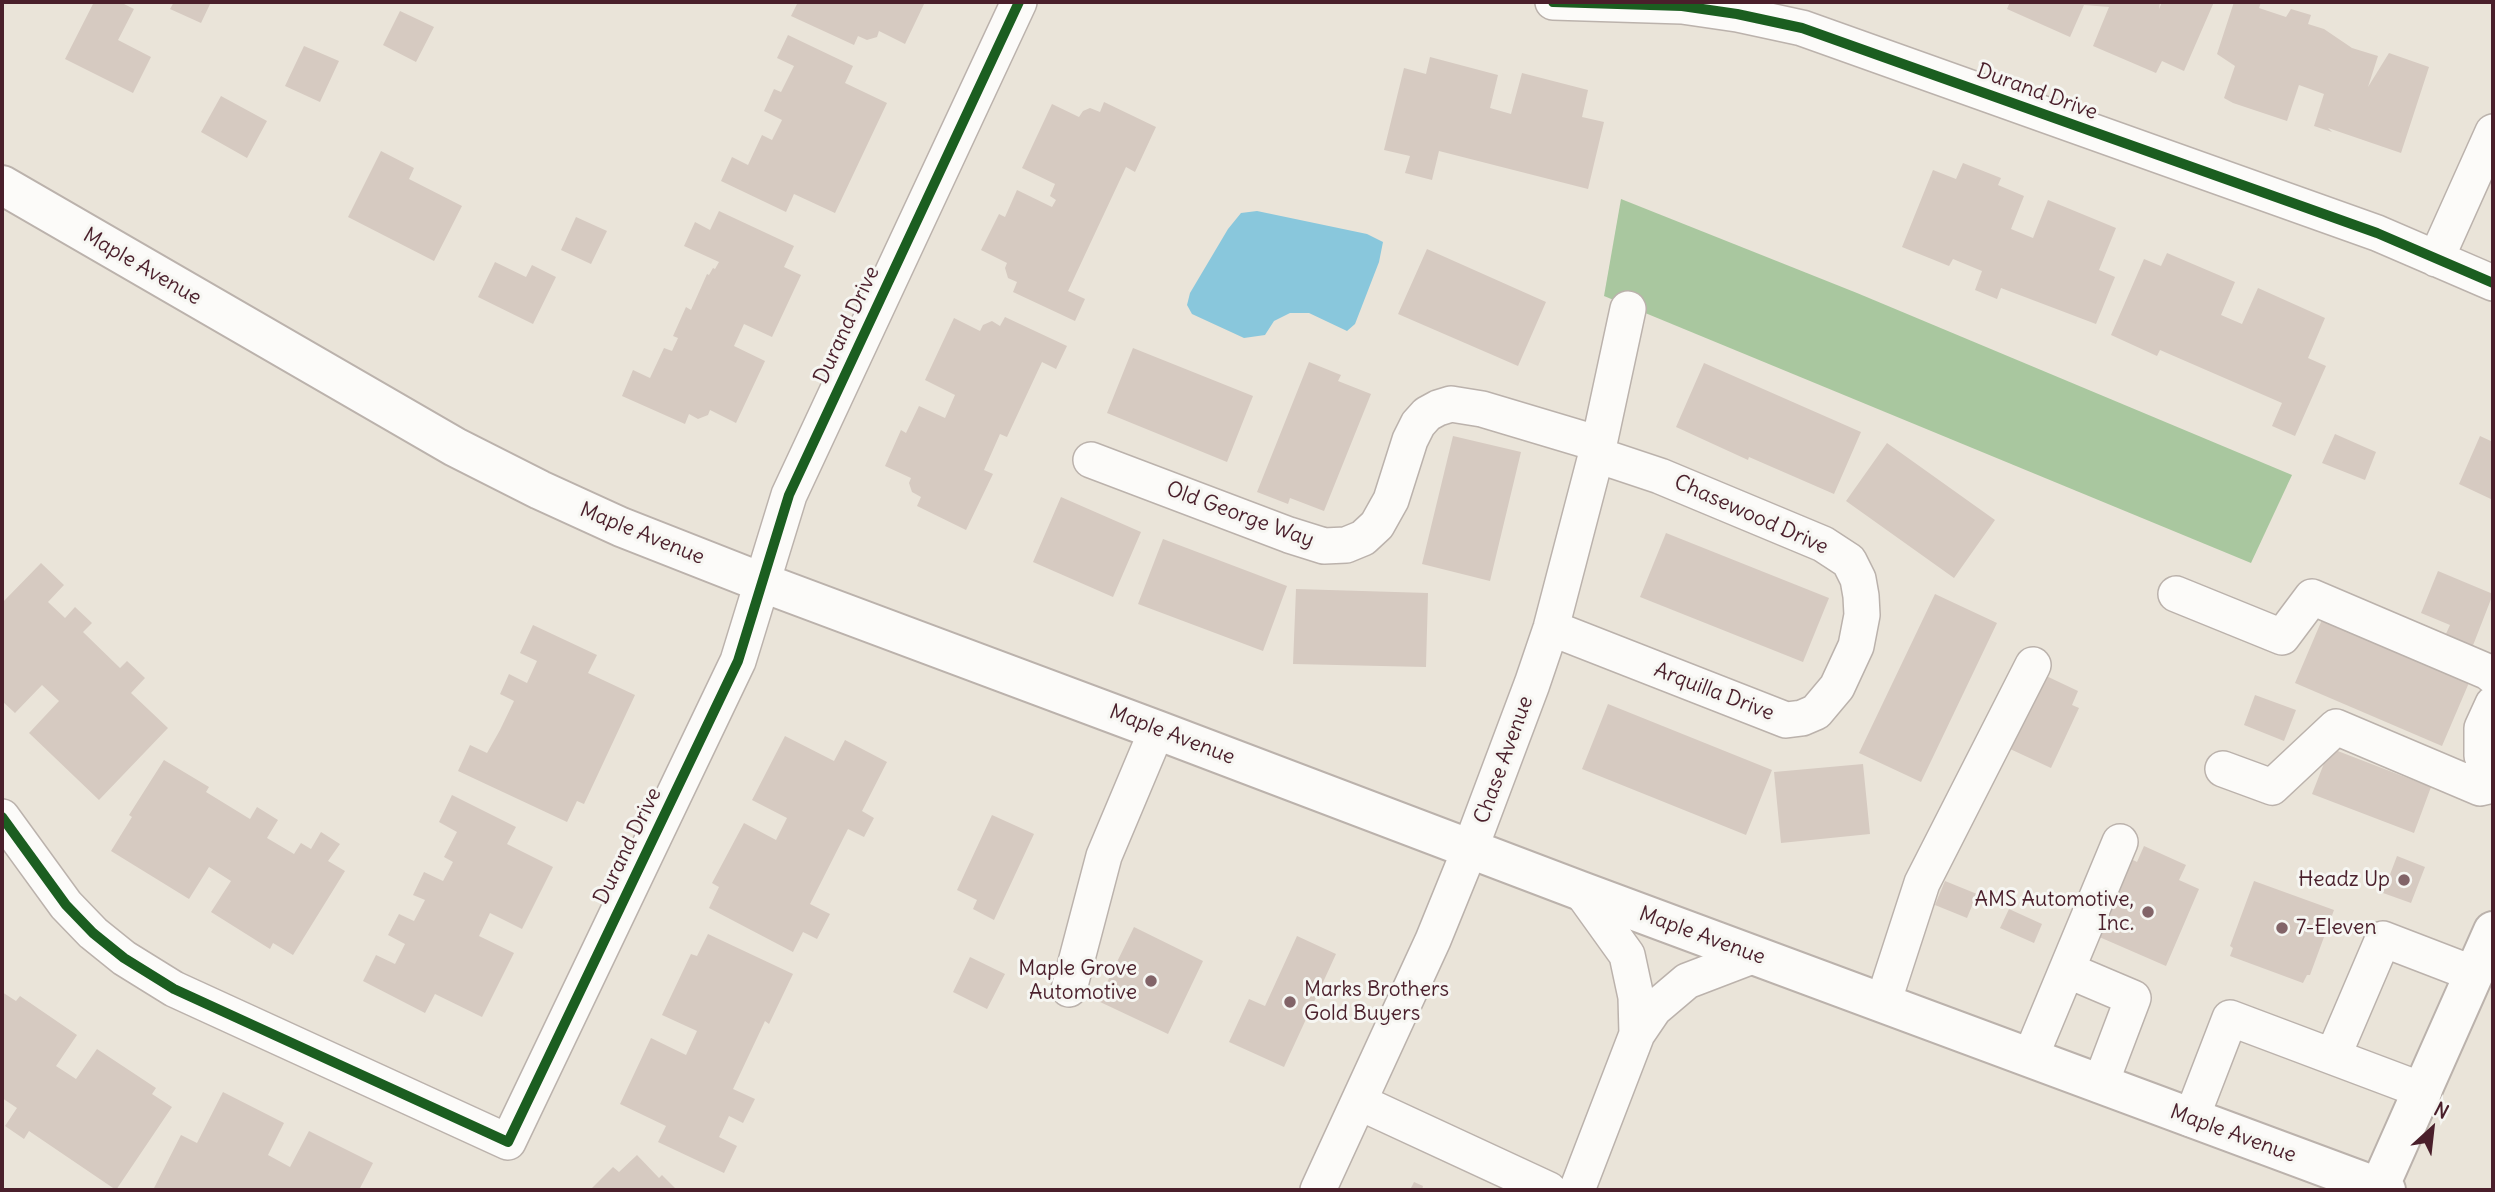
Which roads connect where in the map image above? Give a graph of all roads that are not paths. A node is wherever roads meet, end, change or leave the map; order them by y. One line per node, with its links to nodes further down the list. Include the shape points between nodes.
1 (1019, 2): 11 (street, Durand Drive, via 789,495)
2 (1553, 2): 3 (street, Durand Drive)
3 (1682, 4): 6 (street, Durand Drive, via 1802,28 2377,233)
4 (2493, 132): 6 (street)
5 (2, 185): 11 (main road, Maple Avenue, via 455,447 621,527)
6 (2437, 259): 7 (street, Durand Drive)
7 (2493, 284)
8 (1628, 309): 9 (street, Chase Avenue)
9 (1598, 449): 10 (street, Old George Way, via 1482,409 1451,404 1438,408 1418,424 1385,514 1363,538 1324,546); 13 (street, Chase Avenue); 14 (street, Chasewood Drive, via 1824,544 1849,561 1858,579 1862,615)
10 (1091, 460)
11 (761, 582): 18 (main road, Maple Avenue); 22 (street, Durand Drive, via 738,661 508,1142 174,989 124,958 66,905)
12 (2176, 594): 16 (street, via 2282,637 2312,597)
13 (1551, 628): 14 (street, Arquilla Drive, via 1786,720 1816,712 1837,687); 24 (street, Chase Avenue)
14 (1851, 656)
15 (2034, 665): 30 (street, via 1922,884)
16 (2493, 676)
17 (2493, 704): 20 (street, via 2482,728 2482,756)
18 (1157, 730): 24 (main road, Maple Avenue); 29 (street, via 1104,856)
19 (2222, 769): 21 (street, via 2272,787 2336,727 2480,788)
20 (2493, 776)
21 (2493, 785)
22 (2, 817)
23 (2120, 842): 28 (street)
24 (1470, 849): 25 (main road, Maple Avenue); 36 (street, Chase Avenue)
25 (1581, 891): 27 (main road, Maple Avenue); 31 (street, via 1626,955 1636,997)
26 (2487, 950): 32 (street, via 2383,939); 35 (main road)
27 (1755, 955): 30 (main road, Maple Avenue); 31 (street, via 1687,981 1654,1009)
28 (2067, 970): 33 (street); 34 (street, via 2133,998)
29 (1069, 989)
30 (1883, 1003): 33 (main road, Maple Avenue)
31 (1637, 1034): 41 (street)
32 (2333, 1056): 35 (street); 37 (street, via 2231,1018)
33 (2030, 1058): 34 (main road, Maple Avenue)
34 (2100, 1085): 37 (main road, Maple Avenue)
35 (2424, 1091): 38 (main road)
36 (1359, 1102): 39 (street, Chase Avenue); 40 (street)
37 (2191, 1118): 38 (main road, Maple Avenue)
38 (2381, 1189)
39 (1318, 1190)
40 (1549, 1190)
41 (1577, 1190)

